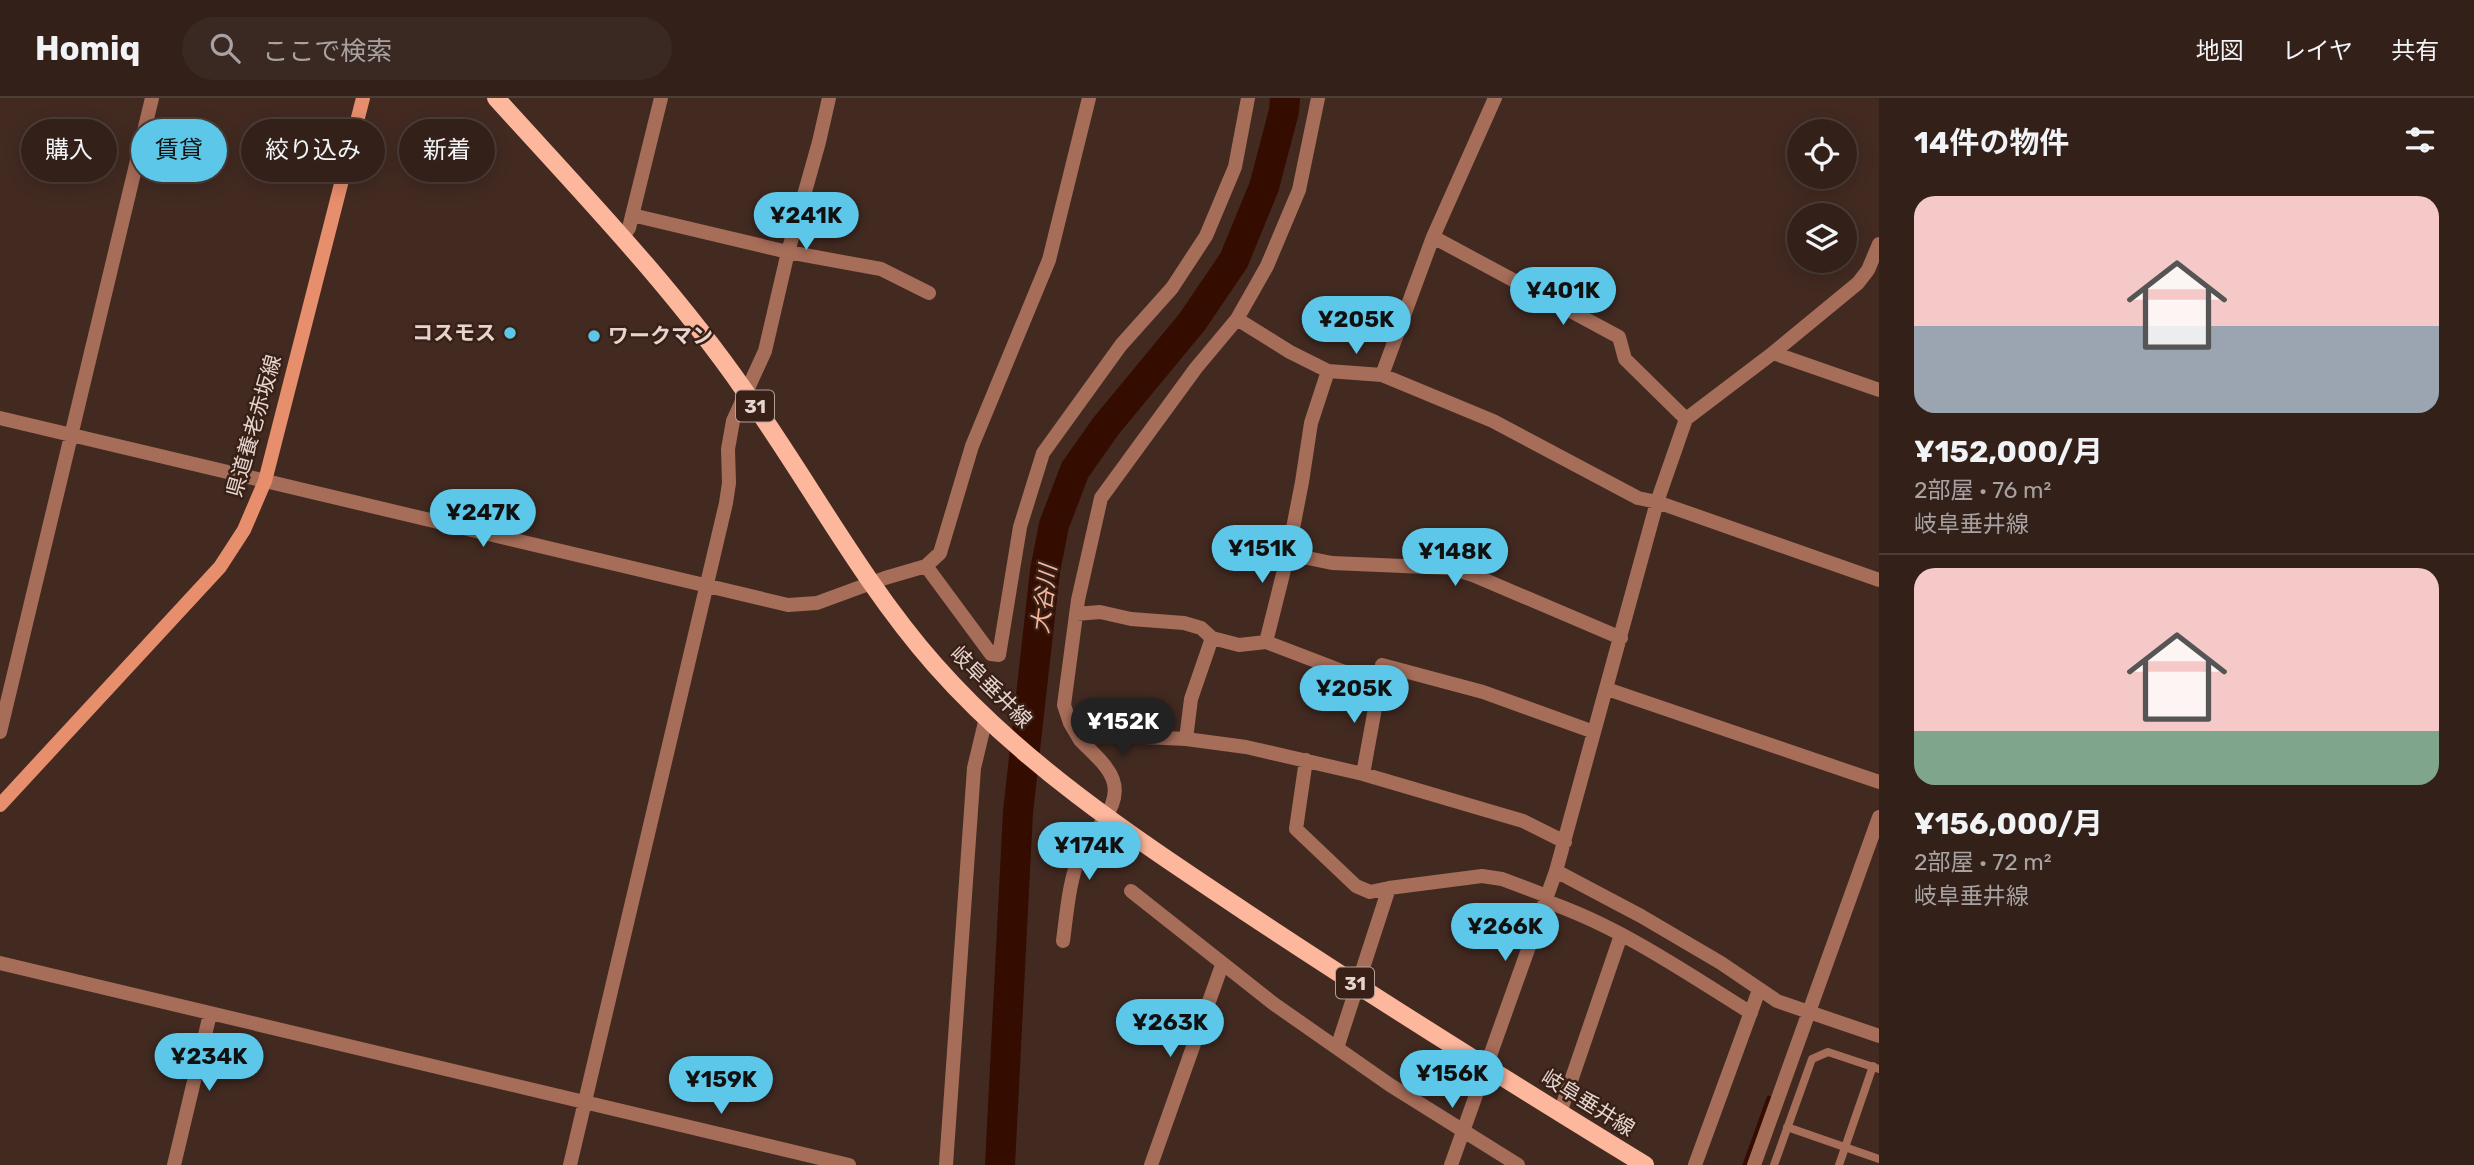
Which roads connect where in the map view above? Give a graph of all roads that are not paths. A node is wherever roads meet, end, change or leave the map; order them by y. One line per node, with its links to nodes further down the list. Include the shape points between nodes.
1 (152, 98): 25 (street)
2 (363, 98): 26 (main road, 県道養老赤坂線)
3 (496, 98): 12 (main road, 岐阜垂井線 / 31)
4 (661, 98): 10 (street)
5 (829, 98): 14 (street)
6 (1088, 98): 29 (street, via 1049,260 972,446 940,553)
7 (1248, 98): 29 (street, via 1235,167 1206,236 1172,288 1121,345 1042,453 1020,527 999,655 990,654)
8 (1318, 98): 17 (street, via 1298,190 1267,266)
9 (1495, 98): 11 (street)
10 (632, 215): 12 (street); 14 (street)
11 (1433, 237): 20 (street); 24 (street, via 1619,337 1625,359)
12 (622, 238): 22 (main road, 岐阜垂井線 / 31)
13 (1879, 244): 15 (street)
14 (788, 252): 16 (street, via 881,269); 22 (street, via 765,351)
15 (1875, 265): 18 (street)
16 (929, 293)
17 (1237, 319): 19 (street); 33 (street, via 1101,498)
18 (1773, 353): 21 (street); 24 (street)
19 (1328, 371): 20 (street); 28 (street, via 1311,423)
20 (1382, 375): 27 (street, via 1493,421 1638,498)
21 (1879, 390)
22 (746, 392): 31 (main road, 岐阜垂井線 / 31); 32 (street, via 733,421 726,503)
23 (0, 418): 25 (street)
24 (1686, 419): 27 (street)
25 (70, 435): 26 (street); 40 (street)
26 (265, 481): 32 (street); 47 (main road, 県道養老赤坂線, via 244,530 220,567)
27 (1657, 502): 30 (street); 35 (street)
28 (1288, 554): 35 (street, via 1332,563 1450,568); 36 (street)
29 (926, 566): 31 (street)
30 (1879, 580)
31 (870, 583): 32 (street, via 817,603 788,605); 39 (main road, 岐阜垂井線 / 31, via 935,665)
32 (708, 585): 68 (street)
33 (1076, 614): 34 (street, via 1100,612 1184,623 1201,628); 43 (street, via 1064,705)
34 (1212, 638): 36 (street, via 1239,645); 42 (street, via 1191,699)
35 (1621, 638): 38 (street)
36 (1266, 642): 37 (street)
37 (1380, 681): 41 (street, via 1382,666 1483,692); 45 (street)
38 (1607, 689): 41 (street); 46 (street)
39 (991, 723): 48 (main road, 岐阜垂井線 / 31); 77 (street, via 974,768)
40 (0, 732)
41 (1594, 732): 50 (street)
42 (1186, 739): 43 (street, via 1102,735); 44 (street)
43 (1080, 740): 48 (street, via 1109,769 1116,783)
44 (1306, 760): 45 (street); 52 (street, via 1296,829 1356,886 1370,892)
45 (1363, 774): 50 (street, via 1523,821)
46 (1879, 782)
47 (0, 805)
48 (1106, 817): 56 (street, via 1083,847 1073,871); 59 (main road, 岐阜垂井線 / 31)
49 (1879, 817): 61 (street)
50 (1565, 842): 51 (street)
51 (1556, 871): 54 (street); 60 (street, via 1675,936)
52 (1389, 888): 54 (street, via 1482,876 1502,879); 59 (street)
53 (1131, 891): 58 (street)
54 (1546, 898): 55 (street); 66 (street)
55 (1621, 935): 62 (street); 69 (street)
56 (1063, 941)
57 (0, 963): 63 (street)
58 (1222, 965): 65 (street); 78 (street)
59 (1358, 985): 65 (street); 66 (main road, 岐阜垂井線 / 31)
60 (1759, 990): 61 (street); 62 (street)
61 (1808, 1012): 64 (street); 83 (street)
62 (1751, 1013): 82 (street)
63 (210, 1014): 68 (street); 74 (street)
64 (1879, 1036)
65 (1337, 1048): 71 (street)
66 (1487, 1066): 69 (main road, 岐阜垂井線 / 31); 71 (street)
67 (1876, 1068): 70 (lane, via 1828,1052 1812,1059); 72 (lane)
68 (585, 1101): 75 (street); 76 (street)
69 (1560, 1113): 81 (main road, 岐阜垂井線 / 31)
70 (1787, 1127): 72 (lane); 84 (lane)
71 (1463, 1131): 79 (street); 80 (street)
72 (1845, 1147): 73 (lane); 85 (lane)
73 (1879, 1159)
74 (174, 1165)
75 (570, 1165)
76 (849, 1165)
77 (946, 1165)
78 (1151, 1165)
79 (1451, 1165)
80 (1518, 1165)
81 (1645, 1165)
82 (1695, 1165)
83 (1754, 1165)
84 (1774, 1165)
85 (1839, 1165)

